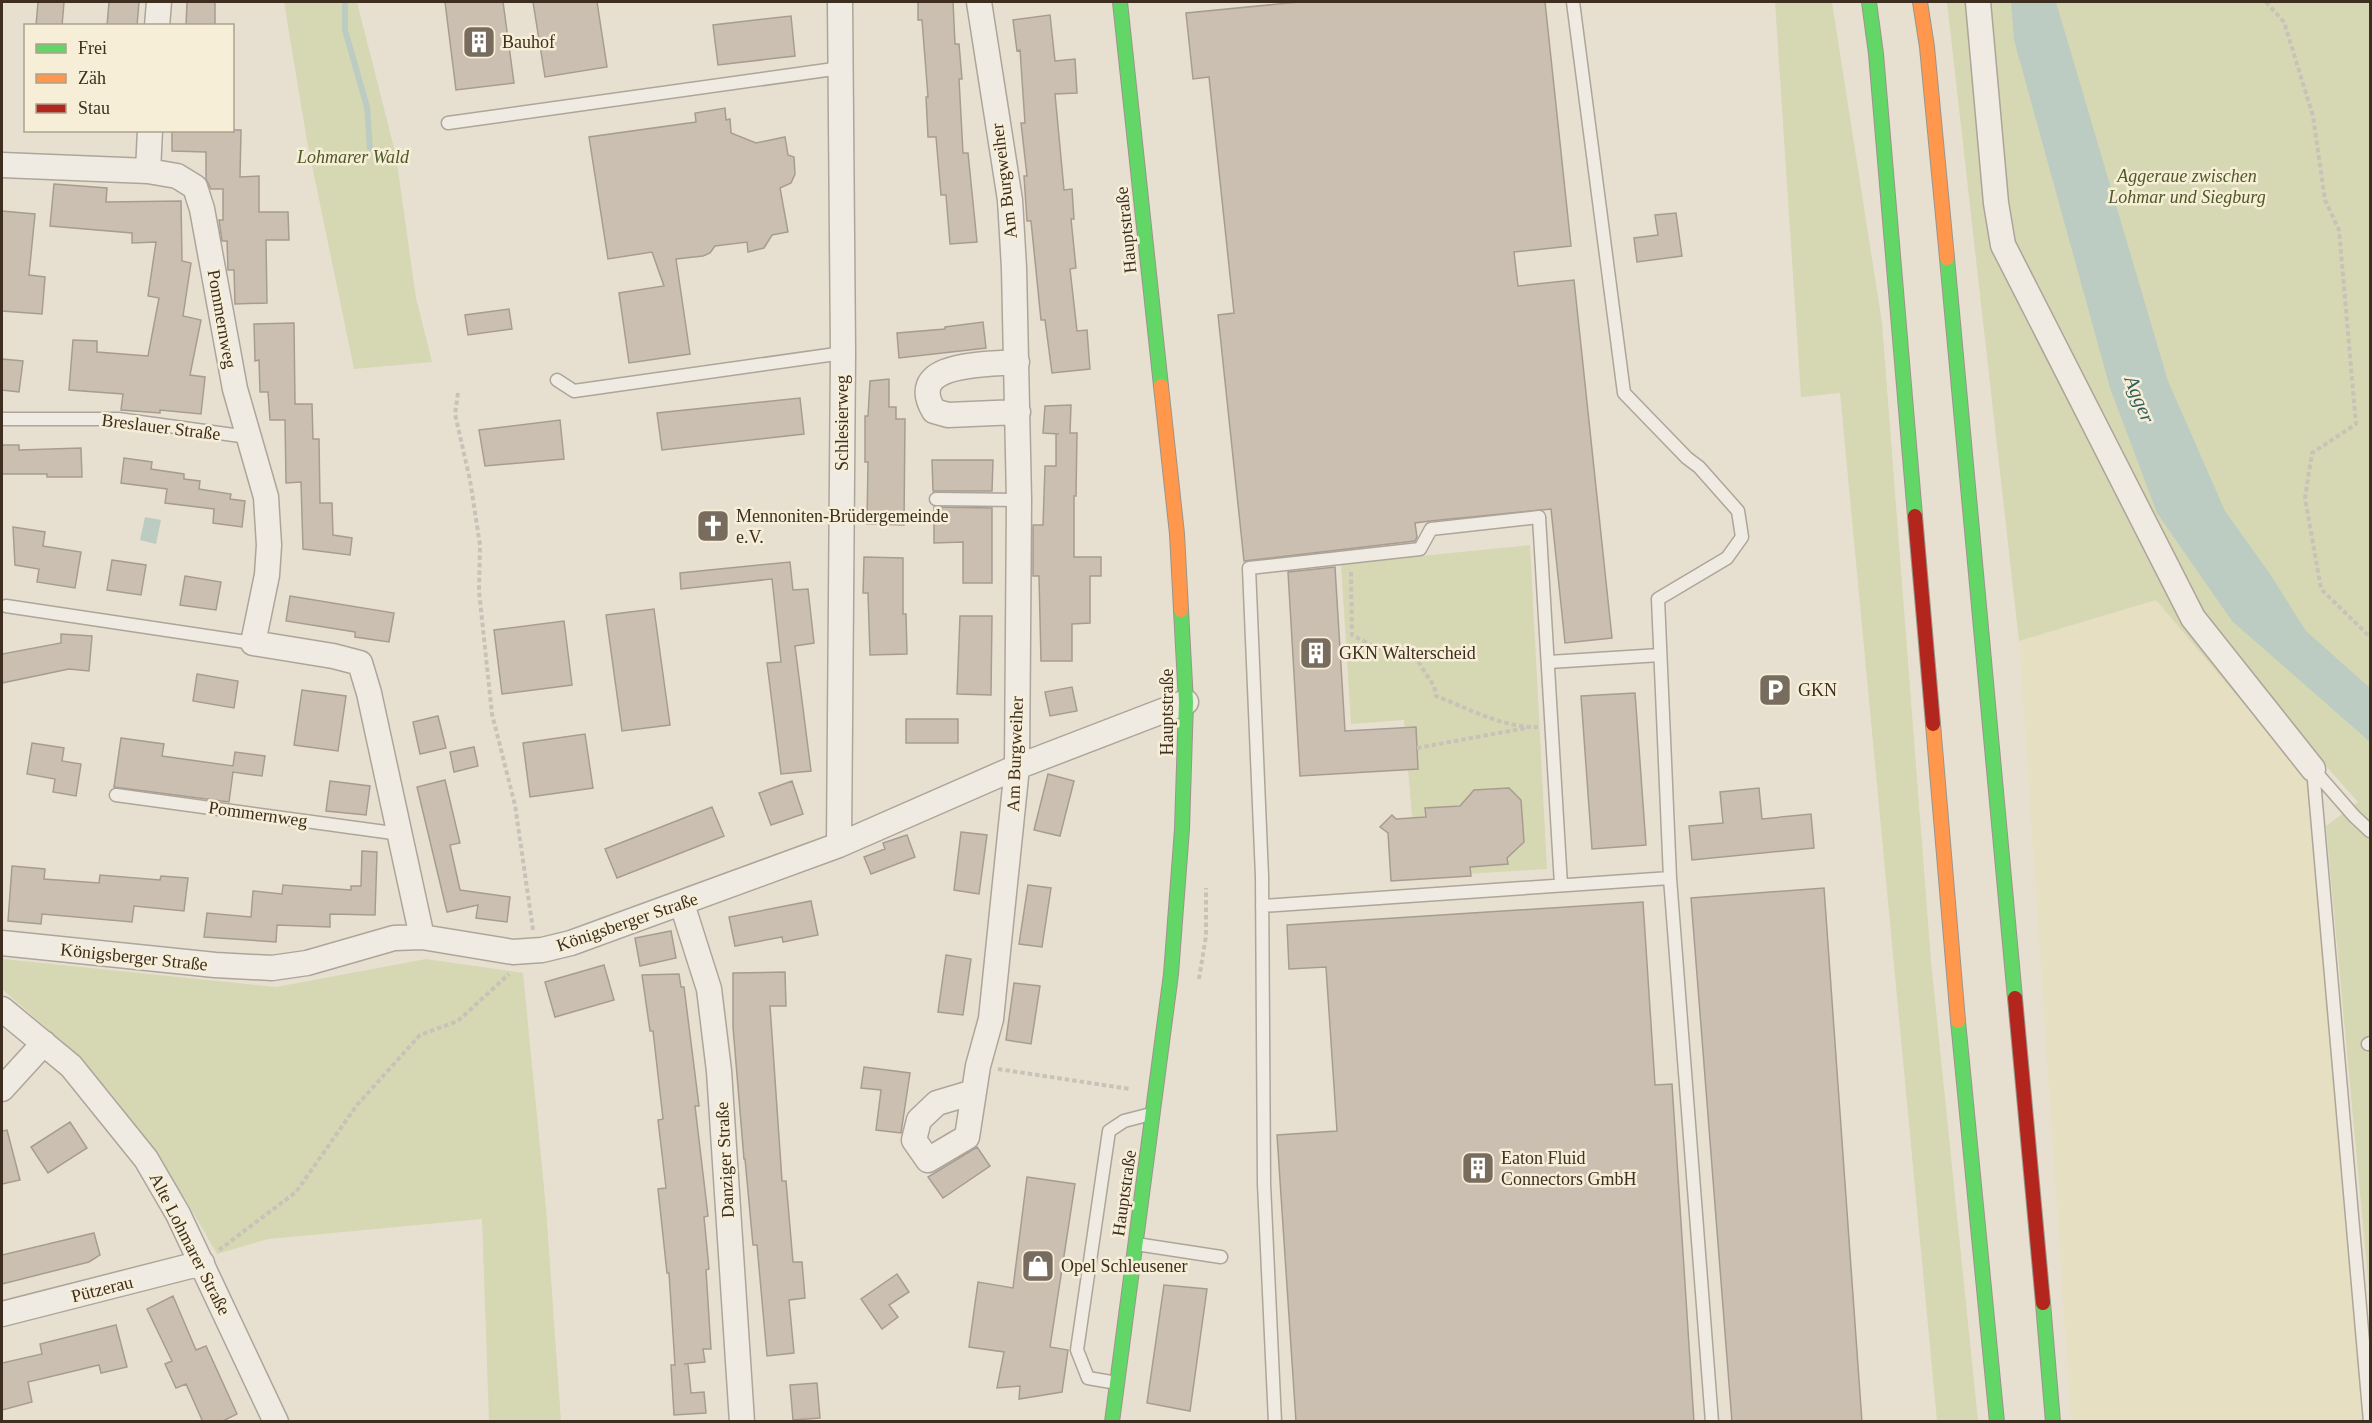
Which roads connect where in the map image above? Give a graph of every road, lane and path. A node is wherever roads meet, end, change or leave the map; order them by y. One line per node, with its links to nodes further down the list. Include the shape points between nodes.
1 (159, 2): 10 (street)
2 (840, 2): 11 (street, Schlesierweg)
3 (979, 2): 17 (street, Am Burgweiher, via 1010,200)
4 (1120, 2): 31 (main road, Hauptstraße, via 1177,534)
5 (1573, 2): 29 (lane, via 1624,393 1738,511 1742,537 1727,558 1658,598)
6 (1869, 2): 66 (main road)
7 (1920, 2): 67 (main road)
8 (1977, 2): 36 (street, via 2003,244 2193,618)
9 (2266, 2): 27 (path, via 2284,22 2313,116 2325,200 2338,230 2356,424 2312,453 2305,498 2321,589)
10 (157, 24)
11 (841, 68): 12 (lane); 16 (street, Schlesierweg)
12 (448, 123)
13 (150, 132): 15 (street)
14 (2, 165): 15 (street, Pommernweg)
15 (148, 171): 22 (street, Pommernweg, via 177,176 195,187)
16 (843, 353): 18 (lane, via 574,391); 40 (street, Schlesierweg)
17 (1017, 362): 20 (street, Am Burgweiher); 20 (street, via 956,368 935,375 927,386 927,399 934,411 948,415)
18 (557, 380)
19 (458, 393): 47 (path, via 454,414 480,545 479,591 492,714 513,797)
20 (1018, 412): 24 (street, Am Burgweiher)
21 (2, 419): 22 (lane, Breslauer Straße, via 118,419)
22 (248, 437): 28 (street, Pommernweg, via 266,497 269,545)
23 (936, 499): 24 (lane)
24 (1019, 500): 35 (street, Am Burgweiher)
25 (1351, 557): 30 (lane, via 1420,549 1431,529 1539,517); 33 (path, via 1352,635 1417,660 1436,696 1486,716); 44 (lane, via 1249,568)
26 (6, 606): 28 (lane)
27 (2370, 637)
28 (253, 643): 39 (street, via 360,663)
29 (1660, 655): 30 (lane); 41 (lane)
30 (1549, 662): 32 (lane)
31 (1186, 702): 35 (street, Königsberger Straße); 54 (main road, Hauptstraße, via 1175,929)
32 (1553, 726): 33 (path); 42 (lane)
33 (1529, 727): 34 (path)
34 (1417, 748)
35 (1017, 767): 40 (street, Königsberger Straße); 51 (street, Am Burgweiher, via 991,1019)
36 (2313, 769): 38 (lane); 68 (lane)
37 (116, 795): 39 (lane, Pommernweg)
38 (2370, 831)
39 (400, 834): 45 (street)
40 (839, 845): 43 (street, Königsberger Straße)
41 (1670, 878): 42 (lane); 65 (lane)
42 (1561, 885): 44 (lane)
43 (682, 904): 47 (street, Königsberger Straße, via 571,943); 62 (street, Danziger Straße, via 709,989 719,1071)
44 (1262, 906): 64 (lane, via 1264,1185)
45 (422, 937): 46 (street, Königsberger Straße, via 394,939 308,963 272,968); 47 (street, Königsberger Straße, via 513,952)
46 (2, 943)
47 (536, 950)
48 (510, 974): 58 (path, via 458,1021 420,1035 357,1105 296,1191)
49 (2, 1009): 50 (street, Alte Lohmarer Straße)
50 (44, 1042): 52 (street); 58 (street, Alte Lohmarer Straße, via 71,1066 146,1159)
51 (978, 1066): 53 (street, Am Burgweiher); 54 (path)
52 (2, 1089)
53 (974, 1092)
54 (1155, 1093): 55 (main road, Hauptstraße)
55 (1152, 1114): 56 (main road, Hauptstraße); 60 (lane, via 1124,1121 1109,1131 1077,1350 1088,1378)
56 (1135, 1244): 57 (lane); 60 (main road, Hauptstraße)
57 (1221, 1257)
58 (202, 1263): 59 (street, Pützerau); 61 (street, Alte Lohmarer Straße)
59 (2, 1314)
60 (1118, 1383): 63 (main road, Hauptstraße)
61 (276, 1422)
62 (742, 1422)
63 (1112, 1422)
64 (1275, 1422)
65 (1712, 1422)
66 (1996, 1422)
67 (2053, 1422)
68 (2370, 1422)

